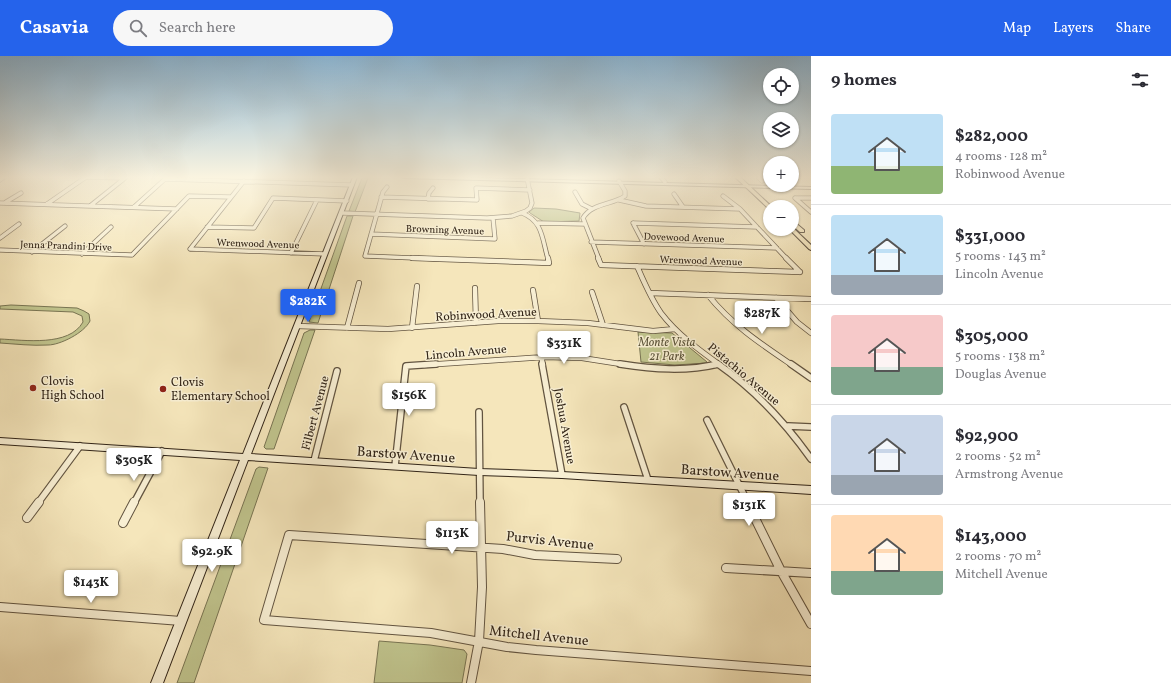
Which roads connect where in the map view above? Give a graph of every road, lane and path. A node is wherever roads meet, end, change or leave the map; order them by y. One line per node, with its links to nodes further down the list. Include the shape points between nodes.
1 (101, 206): 12 (street)
2 (224, 206): 25 (street)
3 (268, 206): 25 (street, via 254,228)
4 (314, 206): 39 (street)
5 (345, 206): 18 (street)
6 (379, 206): 19 (street)
7 (530, 206): 17 (street)
8 (587, 206): 15 (street)
9 (600, 206): 15 (street)
10 (667, 206): 13 (street)
11 (736, 206): 16 (street)
12 (134, 207): 14 (street)
13 (683, 207): 16 (street)
14 (177, 208): 40 (street, Jenna Prandini Drive, via 132,256)
15 (592, 209): 23 (street, via 584,215)
16 (740, 209): 26 (street)
17 (522, 213): 20 (street); 21 (street)
18 (342, 214): 19 (street); 41 (street)
19 (377, 215): 20 (street); 29 (street)
20 (492, 218): 29 (street, Browning Avenue, via 495,238)
21 (538, 223): 23 (street); 29 (street, via 549,263 365,256)
22 (19, 224): 31 (street)
23 (584, 224): 33 (street)
24 (65, 226): 38 (street)
25 (208, 227): 39 (street, Wrenwood Avenue, via 190,249)
26 (757, 227): 34 (street, via 632,223); 35 (street)
27 (111, 228): 40 (street)
28 (799, 229): 32 (main road)
29 (371, 234)
30 (799, 236): 36 (main road)
31 (0, 238)
32 (811, 240)
33 (591, 242): 34 (street, Dovewood Avenue); 42 (street, Wrenwood Avenue, via 601,265)
34 (644, 244): 35 (street, Dovewood Avenue)
35 (777, 248): 42 (street, Wrenwood Avenue, via 800,272)
36 (811, 248)
37 (0, 250): 38 (street, Jenna Prandini Drive)
38 (32, 252): 40 (street, Jenna Prandini Drive)
39 (292, 253): 41 (street, Wrenwood Avenue)
40 (82, 254)
41 (325, 254): 55 (street)
42 (637, 266): 48 (street, Pistachio Avenue)
43 (359, 283): 56 (street)
44 (417, 286): 57 (street)
45 (475, 288): 53 (street)
46 (533, 290): 52 (street)
47 (592, 292): 54 (street)
48 (650, 293): 49 (street); 58 (street, Pistachio Avenue)
49 (708, 295): 50 (street); 63 (street, via 725,316 745,334)
50 (776, 298): 51 (street); 59 (street, via 797,322)
51 (811, 299)
52 (538, 320): 53 (street, Robinwood Avenue); 54 (street, Robinwood Avenue)
53 (476, 323): 57 (street, Robinwood Avenue)
54 (603, 325): 58 (street, Robinwood Avenue, via 653,331)
55 (297, 326): 56 (street, Robinwood Avenue); 72 (street)
56 (347, 328): 57 (street, Robinwood Avenue)
57 (412, 328)
58 (675, 329): 61 (street, Pistachio Avenue)
59 (811, 333)
60 (541, 356): 61 (street, Lincoln Avenue, via 592,359 673,369); 75 (street, Lincoln Avenue, via 406,366); 77 (street, Joshua Avenue)
61 (718, 364): 67 (street, Pistachio Avenue, via 749,388)
62 (337, 371): 74 (street, Filbert Avenue)
63 (811, 378)
64 (624, 407): 78 (street)
65 (479, 412): 76 (street)
66 (707, 420): 79 (street)
67 (788, 426): 68 (street); 73 (street, Pistachio Avenue)
68 (811, 427)
69 (0, 441): 70 (street, Barstow Avenue)
70 (80, 446): 71 (street, Barstow Avenue); 81 (street)
71 (162, 451): 72 (street, Barstow Avenue); 82 (street)
72 (247, 456): 74 (street, Barstow Avenue); 90 (street)
73 (811, 459)
74 (314, 461): 75 (street, Barstow Avenue)
75 (395, 466): 76 (street, Barstow Avenue)
76 (479, 472): 77 (street, Barstow Avenue); 83 (street)
77 (562, 475): 78 (street, Barstow Avenue)
78 (648, 480): 79 (street, Barstow Avenue)
79 (740, 485): 80 (street, Barstow Avenue); 86 (street)
80 (811, 490)
81 (27, 518)
82 (123, 523)
83 (481, 547): 84 (street, Purvis Avenue, via 535,555); 89 (street, Purvis Avenue, via 289,535); 92 (street)
84 (617, 559)
85 (726, 568): 86 (street)
86 (781, 571): 87 (street); 91 (street)
87 (811, 573)
88 (0, 607): 90 (street)
89 (264, 620): 92 (street, Mitchell Avenue, via 431,633)
90 (181, 621): 94 (street)
91 (811, 624)
92 (479, 641): 93 (street, Mitchell Avenue, via 529,649); 95 (street)
93 (811, 671)
94 (157, 683)
95 (471, 683)

